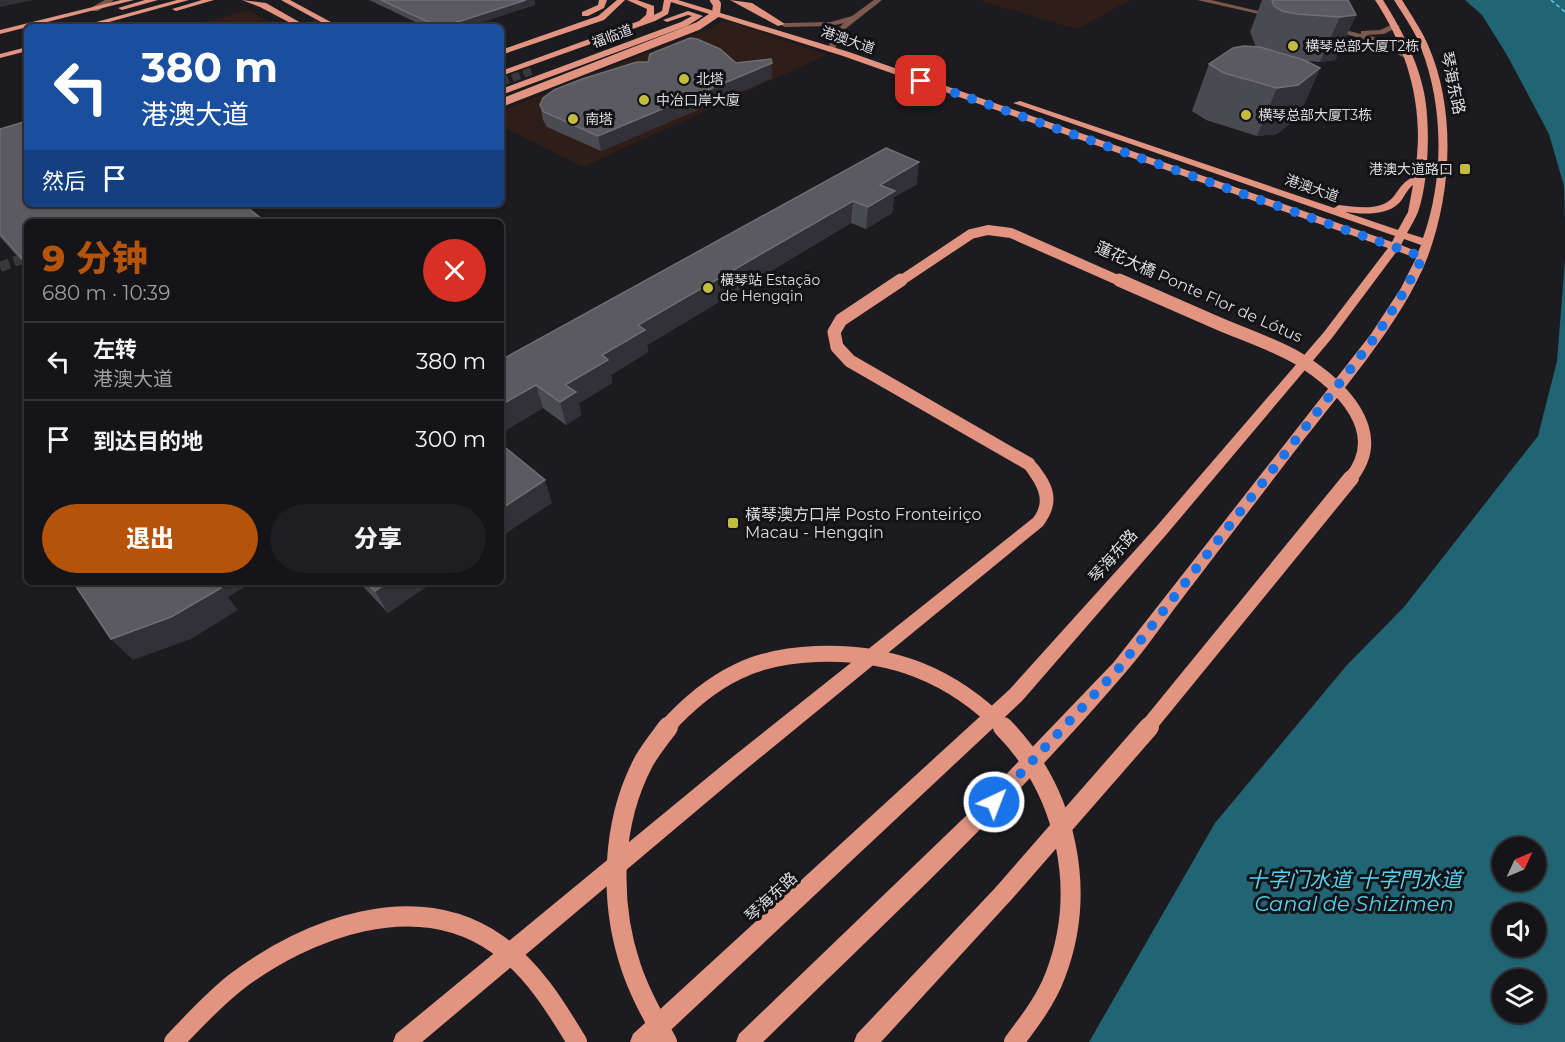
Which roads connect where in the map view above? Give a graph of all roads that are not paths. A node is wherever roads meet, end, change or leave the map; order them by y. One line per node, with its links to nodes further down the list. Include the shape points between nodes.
1 (110, 0): 24 (street)
2 (130, 0): 24 (main road)
3 (153, 0): 31 (main road)
4 (185, 0): 32 (main road)
5 (210, 0): 22 (main road)
6 (218, 0): 22 (main road)
7 (246, 0): 21 (main road)
8 (285, 0): 36 (main road)
9 (603, 0): 46 (main road, via 601,6)
10 (621, 0): 46 (main road, via 601,18)
11 (631, 0): 38 (main road, via 652,12)
12 (669, 0): 28 (main road, via 675,11); 29 (main road, 港澳大道); 38 (main road, 福临道, via 665,12)
13 (683, 0): 29 (main road)
14 (701, 0): 25 (main road, 港澳大道)
15 (711, 0): 25 (main road); 56 (main road, bridge, via 717,4 716,14 698,26)
16 (734, 0): 37 (main road)
17 (878, 0): 27 (street)
18 (1201, 0): 26 (street)
19 (1379, 0): 39 (main road, 琴海东路)
20 (1398, 0): 60 (main road, 琴海东路, via 1425,47 1442,123 1441,171)
21 (255, 1): 23 (main road)
22 (196, 4): 33 (main road)
23 (269, 8): 34 (main road); 35 (main road)
24 (95, 9): 30 (main road)
25 (745, 12): 37 (main road, 港澳大道)
26 (1280, 17)
27 (855, 18): 37 (street, via 831,24); 47 (street, via 841,29)
28 (667, 20): 53 (main road, 福临道); 55 (main road, 福临道, via 688,13 699,16)
29 (738, 20): 47 (main road, 港澳大道)
30 (42, 24)
31 (58, 24)
32 (93, 24)
33 (120, 24)
34 (298, 24)
35 (313, 24)
36 (330, 24)
37 (783, 24): 47 (main road, 港澳大道)
38 (634, 25): 54 (main road, 福临道)
39 (1396, 26): 42 (street, via 1381,32); 52 (main road, 琴海东路)
40 (1326, 27): 42 (street)
41 (24, 29): 44 (main road)
42 (1337, 29): 52 (street, via 1379,41)
43 (24, 32): 44 (main road)
44 (0, 36)
45 (24, 42): 48 (main road)
46 (524, 45): 50 (main road)
47 (832, 45): 58 (main road, 港澳大道); 59 (main road, 港澳大道)
48 (0, 48)
49 (22, 50): 51 (main road)
50 (504, 52)
51 (0, 55)
52 (1408, 56): 57 (main road, 琴海东路, via 1419,88 1423,121)
53 (535, 70)
54 (504, 72)
55 (504, 91)
56 (504, 102)
57 (1419, 179): 58 (main road, via 1410,181 1394,203 1384,208); 59 (main road, 琴海东路, via 1413,212)
58 (1316, 205): 59 (main road, 港澳大道)
59 (1397, 240): 60 (main road); 64 (main road, 琴海东路, via 1328,335 1030,680)
60 (1424, 250): 66 (main road, 琴海东路, via 1376,336 1120,667 978,818)
61 (174, 1042): 63 (main road, bridge, via 240,978 276,954 342,927 376,918 414,916 445,921 486,937 520,964)
62 (404, 1042): 67 (main road, 蓮花大橋 Ponte Flor de Lótus, bridge, via 732,769 1038,522 1047,509 1047,491 1029,464 850,361 833,342 832,334 841,320 963,238 988,231 1011,233 1297,358 1339,388 1359,415 1365,434 1364,460 1120,762)
63 (577, 1042)
64 (641, 1042)
65 (667, 1042): 68 (main road, bridge, via 630,965 615,888 621,822 633,782 665,730 710,687 762,662 822,652 856,652 923,669 953,685 1002,722 1041,775 1062,824 1072,884 1069,919 1053,981)
66 (747, 1042)
67 (865, 1042)
68 (1014, 1042)

